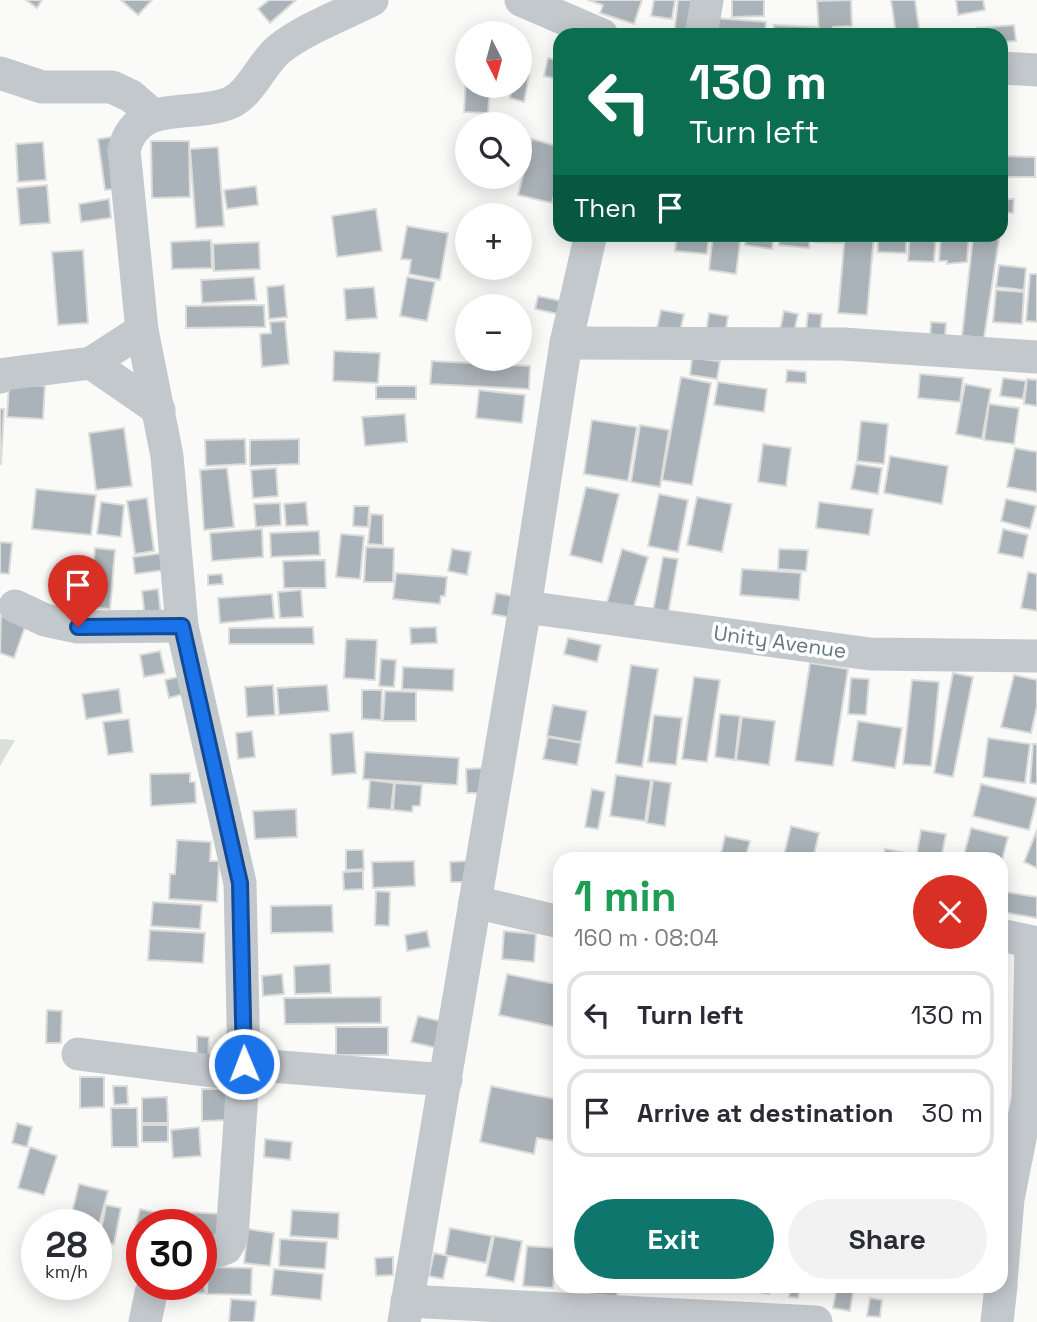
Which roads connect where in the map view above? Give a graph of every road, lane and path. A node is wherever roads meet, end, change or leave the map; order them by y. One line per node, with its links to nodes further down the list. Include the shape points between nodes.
1 (372, 0): 9 (street, via 276,52 229,103 198,111)
2 (521, 0): 4 (street)
3 (707, 0): 5 (street)
4 (586, 28)
5 (702, 28)
6 (1008, 68): 7 (street)
7 (1037, 69)
8 (0, 73): 9 (street, via 42,87 112,87)
9 (152, 114): 11 (street, via 127,136 124,150)
10 (589, 242): 12 (street)
11 (142, 330): 14 (street); 16 (street)
12 (566, 343): 13 (street, via 843,344); 18 (street)
13 (1037, 358)
14 (91, 363): 15 (street); 16 (street)
15 (0, 377)
16 (159, 410): 19 (street)
17 (15, 606): 19 (street, via 45,621 78,627)
18 (525, 607): 20 (street, Unity Avenue, via 870,654); 21 (street)
19 (182, 626): 25 (street, via 240,883)
20 (1037, 656)
21 (475, 902): 22 (street); 26 (street)
22 (553, 920)
23 (1023, 940): 27 (street, via 1028,1098)
24 (78, 1054): 25 (street)
25 (243, 1069): 26 (street); 28 (street, via 232,1237 226,1248)
26 (446, 1080): 31 (street)
27 (1008, 1199)
28 (217, 1251)
29 (1000, 1293): 34 (street)
30 (150, 1300): 32 (street)
31 (405, 1312): 33 (street)
32 (145, 1322)
33 (816, 1322)
34 (997, 1322)

